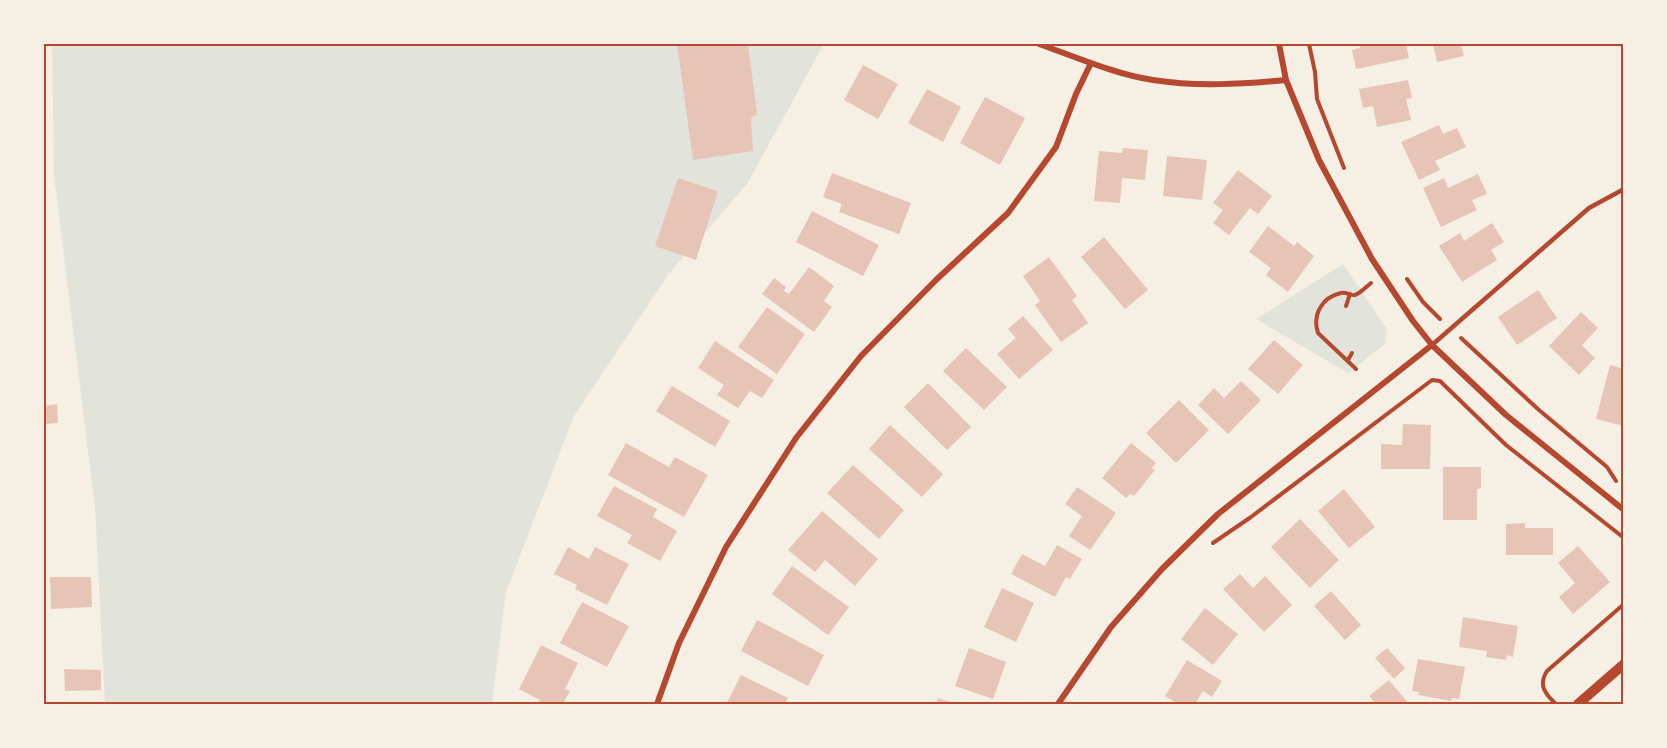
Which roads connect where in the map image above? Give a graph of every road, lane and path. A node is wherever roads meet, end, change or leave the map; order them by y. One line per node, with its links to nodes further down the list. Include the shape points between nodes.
1 (1039, 44): 4 (street)
2 (1279, 44): 5 (street)
3 (1309, 44): 6 (path, via 1317,99)
4 (1091, 63): 5 (street, via 1152,80 1228,86); 23 (street, via 1056,147 1008,213 861,356 796,438 726,547 679,642)
5 (1286, 80): 8 (street, via 1319,160)
6 (1347, 176)
7 (1623, 189): 12 (lane, via 1589,208)
8 (1382, 276): 10 (path, via 1356,295); 13 (street)
9 (1405, 276): 12 (path, via 1423,302)
10 (1350, 294): 11 (path); 15 (path, via 1341,293 1323,303 1316,319 1318,333)
11 (1346, 306)
12 (1450, 328): 13 (lane); 17 (path, via 1607,466)
13 (1432, 345): 18 (street, via 1506,415); 24 (street, via 1218,513 1111,627)
14 (1352, 353): 15 (path)
15 (1348, 360): 16 (path)
16 (1356, 369)
17 (1623, 487)
18 (1623, 510)
19 (1623, 538): 20 (path, via 1506,445 1440,381 1432,380)
20 (1204, 549)
21 (1623, 604): 25 (path, via 1547,671 1542,686)
22 (1623, 664): 26 (street)
23 (657, 705)
24 (1058, 705)
25 (1556, 705)
26 (1578, 705)

